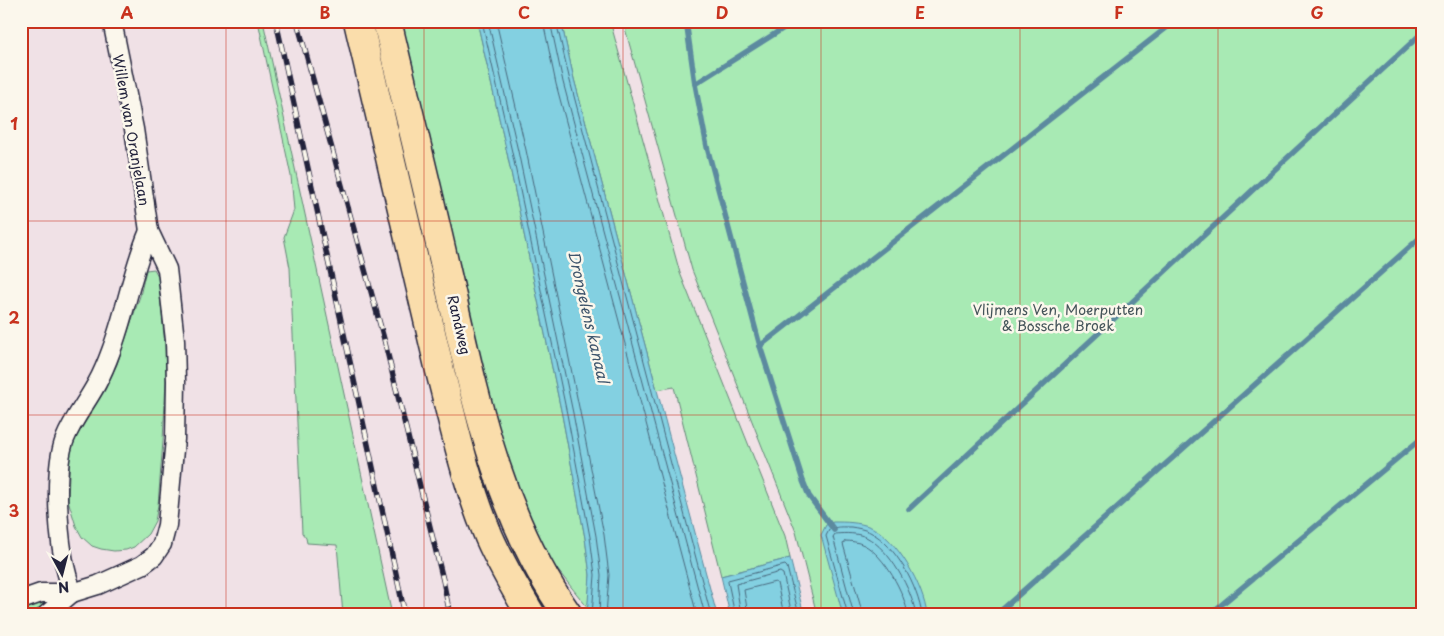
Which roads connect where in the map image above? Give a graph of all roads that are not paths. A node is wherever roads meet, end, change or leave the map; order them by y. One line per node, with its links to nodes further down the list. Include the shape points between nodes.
1 (358, 21): 8 (main road, Randweg, via 473,494 510,580)
2 (387, 21): 9 (main road, Randweg, via 482,424 503,488 528,547)
3 (109, 23): 4 (street, Willem van Oranjelaan, via 134,129)
4 (149, 232): 5 (street, via 136,264 107,362 74,421 62,452 59,512 63,557); 5 (street, Willem van Oranjelaan, via 167,269 175,340 175,439 167,525 162,544 142,565)
5 (72, 593): 6 (street, Willem van Oranjelaan, via 41,593); 7 (street, Willem van Oranjelaan)
6 (21, 600)
7 (46, 615)
8 (531, 615)
9 (568, 615)

